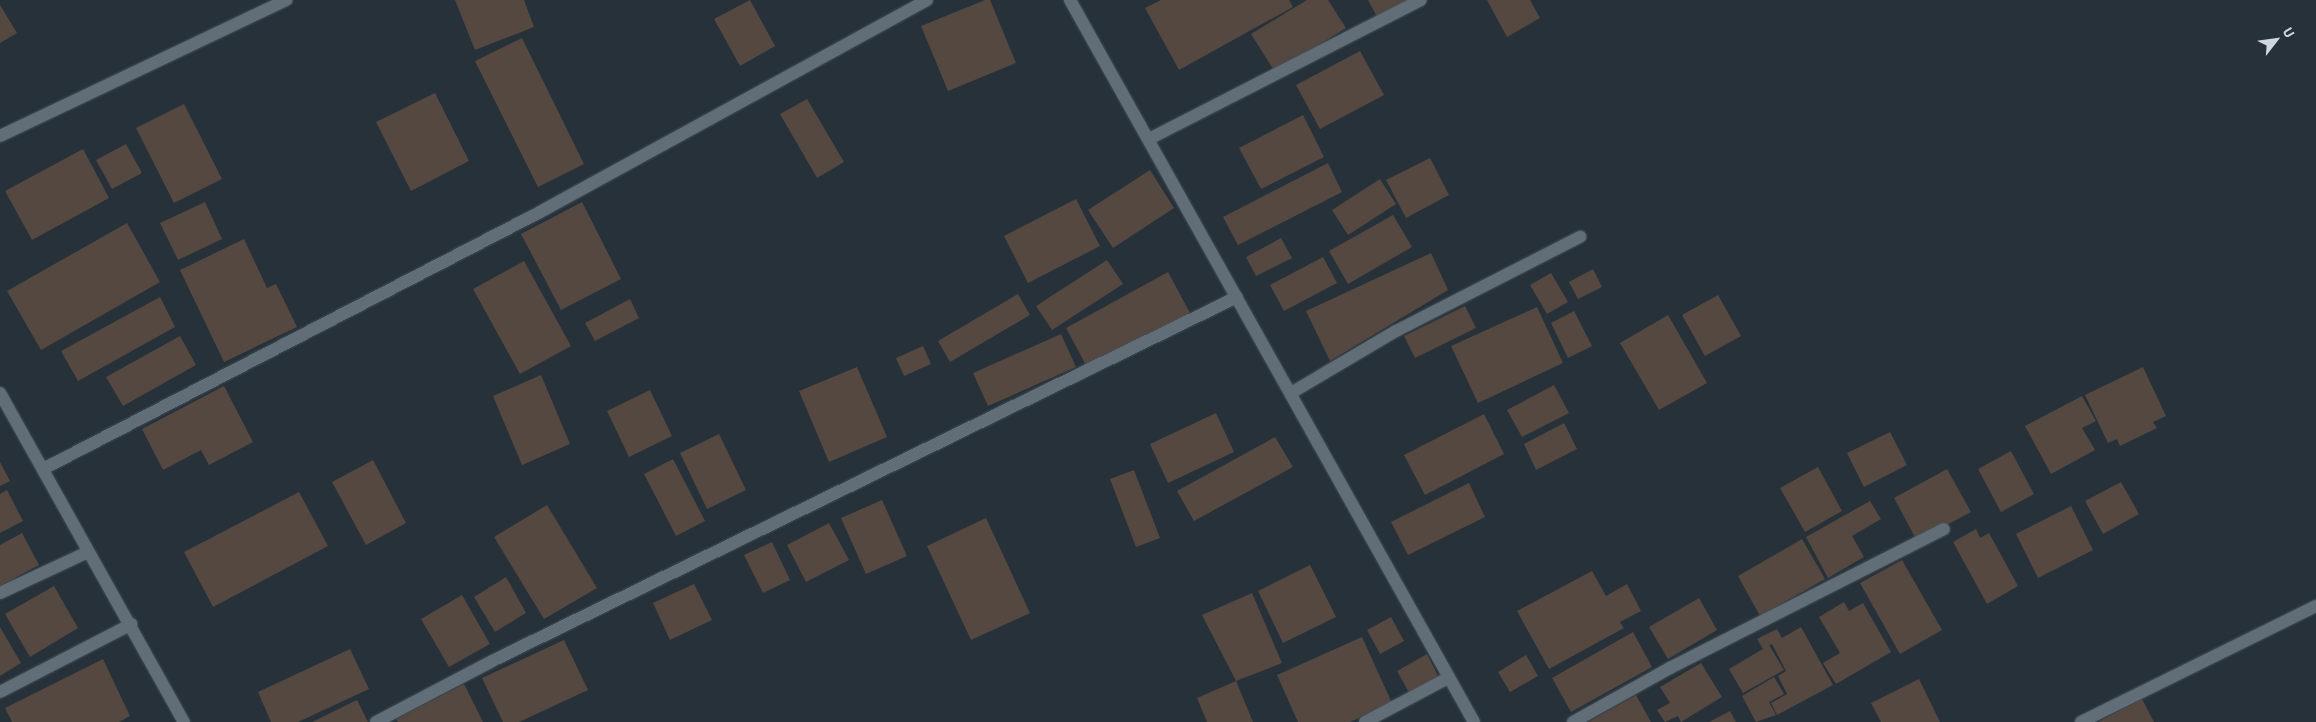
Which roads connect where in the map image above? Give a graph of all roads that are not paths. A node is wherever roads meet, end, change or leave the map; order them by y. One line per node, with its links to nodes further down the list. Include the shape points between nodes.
1 (286, 0): 5 (street)
2 (927, 0): 11 (street, via 540,212)
3 (1070, 0): 6 (street)
4 (1421, 0): 6 (street)
5 (0, 136)
6 (1149, 139): 8 (street)
7 (1580, 237): 10 (street, via 1396,331)
8 (1237, 297): 10 (street); 20 (street, via 492,661)
9 (0, 393): 11 (street)
10 (1291, 393): 17 (street)
11 (43, 469): 13 (street)
12 (1944, 529): 23 (street, via 1670,668)
13 (88, 552): 14 (street); 16 (street)
14 (0, 593)
15 (2316, 606): 24 (street)
16 (132, 624): 18 (street); 19 (street)
17 (1448, 678): 21 (street); 22 (street)
18 (0, 692)
19 (184, 722)
20 (376, 722)
21 (1365, 722)
22 (1474, 722)
23 (1573, 722)
24 (2081, 722)

